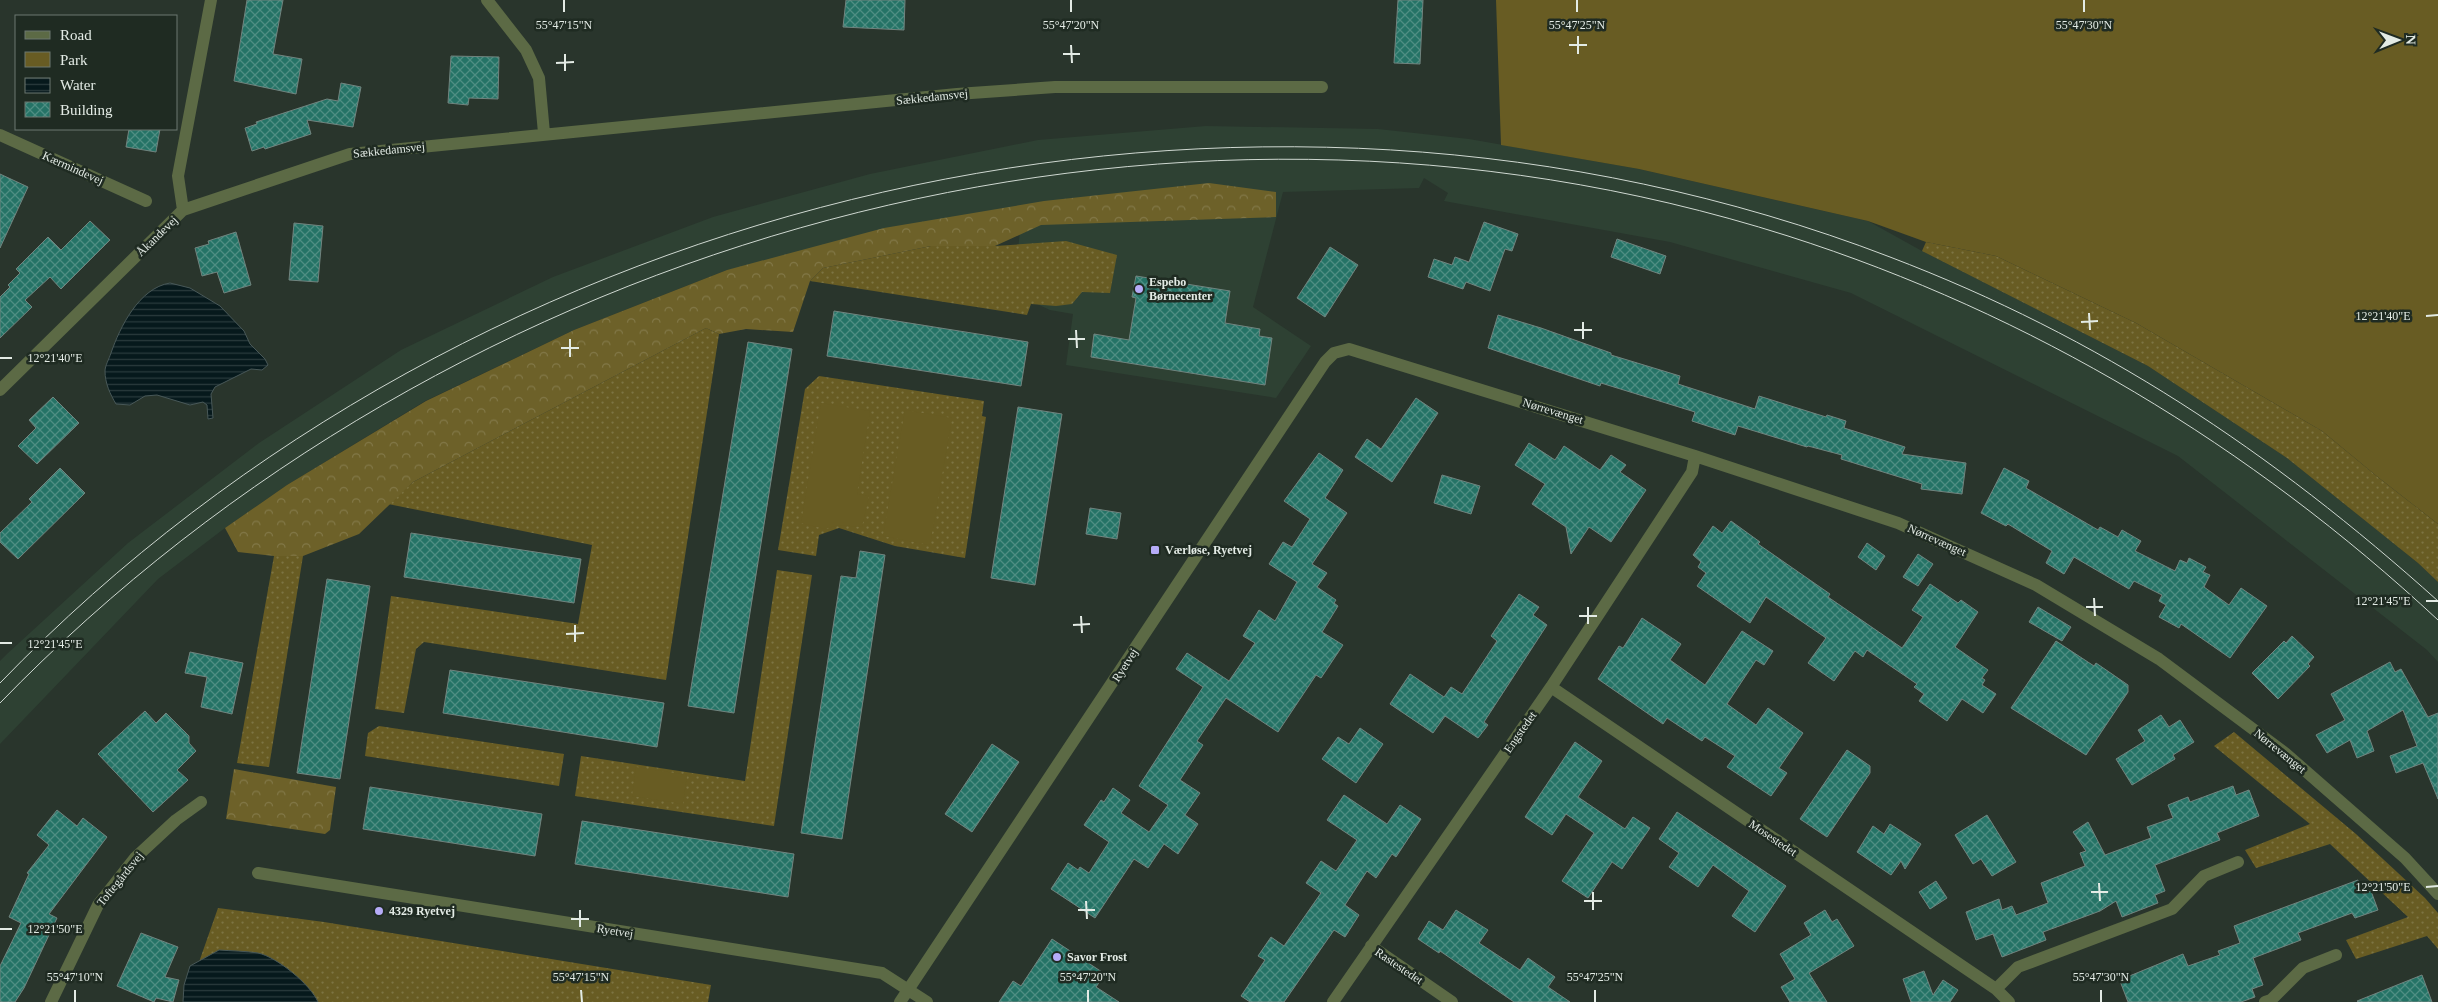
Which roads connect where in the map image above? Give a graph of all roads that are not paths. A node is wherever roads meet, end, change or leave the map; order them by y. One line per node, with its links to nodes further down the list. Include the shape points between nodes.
1 (211, 0): 7 (street, Åkandevej, via 178,176)
2 (487, 0): 4 (street, via 526,50 539,78)
3 (1322, 87): 4 (street, Sækkedamsvej, via 1055,87)
4 (544, 133): 7 (street, Sækkedamsvej, via 350,154)
5 (0, 135): 6 (street, Kærmindevej)
6 (146, 201)
7 (183, 210): 9 (street, Åkandevej)
8 (1349, 349): 10 (street, Nørrevænget); 19 (street, Ryetvej, via 1334,353 1325,362)
9 (0, 390)
10 (1696, 456): 11 (street, Engstedet, via 1692,472); 15 (street, Nørrevænget, via 1898,523 2036,585 2159,659 2285,753 2405,858)
11 (1551, 687): 16 (street, Engstedet); 18 (street, Mosestedet)
12 (200, 802): 21 (street, Toftegårdsvej, via 136,858 98,905)
13 (2238, 862): 18 (street, via 2204,876 2172,909 2018,967)
14 (258, 873): 19 (street, Ryetvej, via 882,973)
15 (2438, 894)
16 (1371, 946): 24 (street, Engstedet); 25 (street, Rastestedet)
17 (2336, 955): 26 (street, via 2303,968 2271,1000)
18 (1996, 989): 20 (street, Mosestedet)
19 (908, 990): 22 (street, Ryetvej); 23 (street)
20 (2006, 1001)
21 (51, 1002)
22 (900, 1002)
23 (927, 1002)
24 (1333, 1002)
25 (1452, 1002)
26 (2265, 1002)

